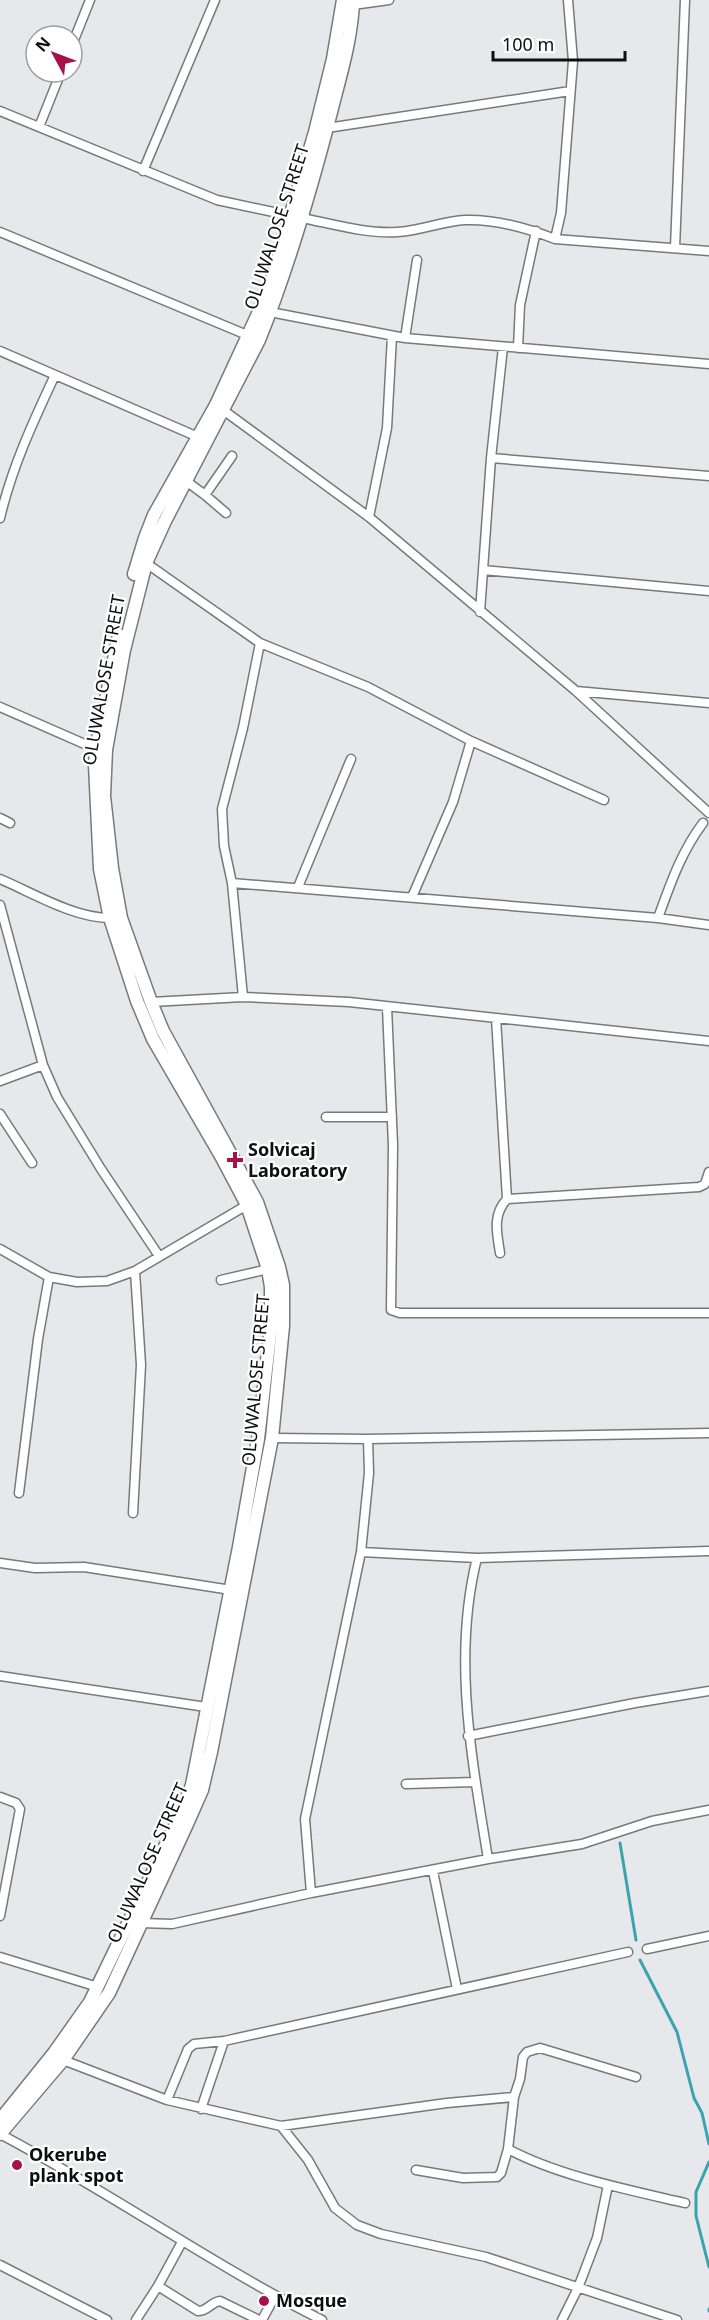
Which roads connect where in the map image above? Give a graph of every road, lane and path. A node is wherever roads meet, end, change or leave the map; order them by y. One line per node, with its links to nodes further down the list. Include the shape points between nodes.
1 (90, 0): 7 (street)
2 (214, 0): 13 (street)
3 (389, 0): 6 (street)
4 (568, 0): 9 (street, via 573,43)
5 (685, 0): 18 (street)
6 (349, 2): 12 (street, OLUWALOSE STREET, via 343,62); 14 (street, OLUWALOSE STREET)
7 (80, 24)
8 (56, 84): 11 (street)
9 (570, 91): 12 (street); 17 (street, via 561,213)
10 (0, 111): 11 (street)
11 (39, 127): 13 (street)
12 (327, 128): 14 (street, OLUWALOSE STREET)
13 (143, 171): 14 (street, via 217,200)
14 (297, 217): 15 (street, via 372,231 396,232 464,220); 21 (street, OLUWALOSE STREET); 22 (street, OLUWALOSE STREET)
15 (536, 231): 17 (street); 26 (street, via 520,305)
16 (0, 232): 22 (street)
17 (555, 239): 18 (street)
18 (675, 248): 19 (street)
19 (709, 251)
20 (417, 260): 24 (street)
21 (270, 312): 23 (street); 30 (street, OLUWALOSE STREET)
22 (247, 335): 30 (street, OLUWALOSE STREET)
23 (392, 336): 24 (street); 38 (street, via 387,428)
24 (405, 338): 25 (street)
25 (503, 347): 26 (street); 33 (street)
26 (518, 348): 28 (street)
27 (0, 351): 29 (street)
28 (709, 364)
29 (55, 375): 31 (street); 39 (street, via 21,449)
30 (220, 407): 31 (street, OLUWALOSE STREET); 35 (street, OLUWALOSE STREET); 38 (street)
31 (198, 437): 49 (street, OLUWALOSE STREET, via 145,538 116,648)
32 (232, 456): 36 (street)
33 (491, 458): 34 (street); 41 (street)
34 (709, 476)
35 (186, 481): 36 (street); 40 (street, OLUWALOSE STREET)
36 (205, 495): 37 (street)
37 (226, 513)
38 (369, 517): 43 (street)
39 (0, 518)
40 (146, 563): 44 (street); 65 (street, OLUWALOSE STREET, via 124,650 108,739 104,796 121,918)
41 (483, 570): 42 (street); 43 (street)
42 (709, 591)
43 (480, 612): 45 (street)
44 (260, 643): 48 (street, via 368,687); 57 (street, via 222,808)
45 (576, 691): 46 (street); 52 (street)
46 (709, 703)
47 (0, 707): 49 (street)
48 (471, 741): 51 (street); 59 (street, via 453,802)
49 (96, 749): 61 (street, OLUWALOSE STREET, via 100,869)
50 (351, 759): 58 (street)
51 (604, 800)
52 (709, 813)
53 (0, 818): 54 (street)
54 (10, 823)
55 (703, 824): 62 (street, via 680,859)
56 (0, 879): 61 (street, via 75,912)
57 (231, 883): 58 (street); 64 (street)
58 (298, 887): 59 (street)
59 (412, 897): 62 (street)
60 (0, 905): 69 (street)
61 (110, 918): 77 (street, OLUWALOSE STREET, via 153,1039)
62 (658, 918): 63 (street)
63 (709, 925)
64 (243, 997): 65 (street); 66 (street)
65 (151, 1002): 87 (street, OLUWALOSE STREET, via 163,1032 257,1202 279,1267 283,1286 282,1326)
66 (387, 1007): 67 (street); 72 (street)
67 (496, 1018): 68 (street); 76 (street)
68 (709, 1041)
69 (43, 1065): 70 (street); 80 (street, via 57,1097)
70 (0, 1081)
71 (0, 1114): 74 (street)
72 (392, 1117): 73 (street); 85 (street, via 391,1310)
73 (326, 1118)
74 (32, 1163)
75 (709, 1173): 76 (street, via 705,1184 699,1187)
76 (507, 1199): 79 (street, via 498,1209)
77 (247, 1205): 80 (street); 81 (street, OLUWALOSE STREET)
78 (0, 1249): 83 (street)
79 (500, 1253)
80 (159, 1256): 82 (street)
81 (268, 1269): 84 (street); 95 (street, OLUWALOSE STREET, via 271,1326 259,1427)
82 (135, 1271): 83 (street, via 107,1281); 90 (street, via 141,1365)
83 (48, 1277): 89 (street)
84 (221, 1280)
85 (709, 1313)
86 (709, 1433): 88 (street)
87 (272, 1438): 88 (street); 96 (street, OLUWALOSE STREET)
88 (368, 1439): 92 (street, via 369,1473)
89 (19, 1493)
90 (133, 1513)
91 (709, 1551): 93 (street)
92 (361, 1552): 93 (street); 107 (street, via 305,1820)
93 (477, 1558): 100 (street, via 466,1617)
94 (0, 1563): 95 (street, via 36,1568 84,1567)
95 (231, 1590): 96 (street, OLUWALOSE STREET)
96 (230, 1624): 99 (street, OLUWALOSE STREET); 109 (street, OLUWALOSE STREET, via 202,1790)
97 (0, 1676): 99 (street)
98 (709, 1691): 100 (street)
99 (206, 1707): 114 (street, OLUWALOSE STREET, via 192,1785)
100 (468, 1736): 101 (street)
101 (475, 1782): 102 (street); 105 (street)
102 (406, 1785)
103 (0, 1797): 108 (street, via 16,1803 20,1809)
104 (709, 1810): 105 (street, via 652,1821 582,1844)
105 (488, 1859): 106 (street)
106 (433, 1871): 107 (street); 115 (street)
107 (311, 1893): 109 (street, via 172,1924)
108 (0, 1916)
109 (141, 1923): 117 (street, OLUWALOSE STREET, via 109,1993)
110 (709, 1936): 111 (street)
111 (647, 1948)
112 (628, 1952): 115 (street)
113 (0, 1957): 114 (street)
114 (98, 1987): 122 (street, OLUWALOSE STREET, via 54,2054)
115 (457, 1989): 116 (street)
116 (224, 2041): 120 (street, via 190,2046); 121 (street)
117 (63, 2060): 120 (street); 124 (street, OLUWALOSE STREET)
118 (636, 2077): 119 (street, via 540,2048 524,2053)
119 (514, 2097): 123 (street); 125 (street)
120 (166, 2100): 121 (street)
121 (201, 2109): 123 (street)
122 (0, 2121)
123 (281, 2127): 132 (street, via 308,2160 335,2208 357,2225 486,2257)
124 (0, 2134): 129 (street)
125 (508, 2149): 126 (street, via 501,2173 494,2178 463,2178); 127 (street)
126 (417, 2170)
127 (608, 2185): 128 (street); 132 (street, via 597,2238)
128 (686, 2203)
129 (182, 2242): 131 (street); 133 (street)
130 (0, 2265): 134 (street)
131 (158, 2286): 135 (street); 136 (street, via 198,2311 220,2301)
132 (578, 2288): 138 (street); 139 (street)
133 (275, 2296): 136 (street); 137 (street)
134 (107, 2320)
135 (136, 2320)
136 (260, 2320)
137 (322, 2320)
138 (562, 2320)
139 (677, 2320)

